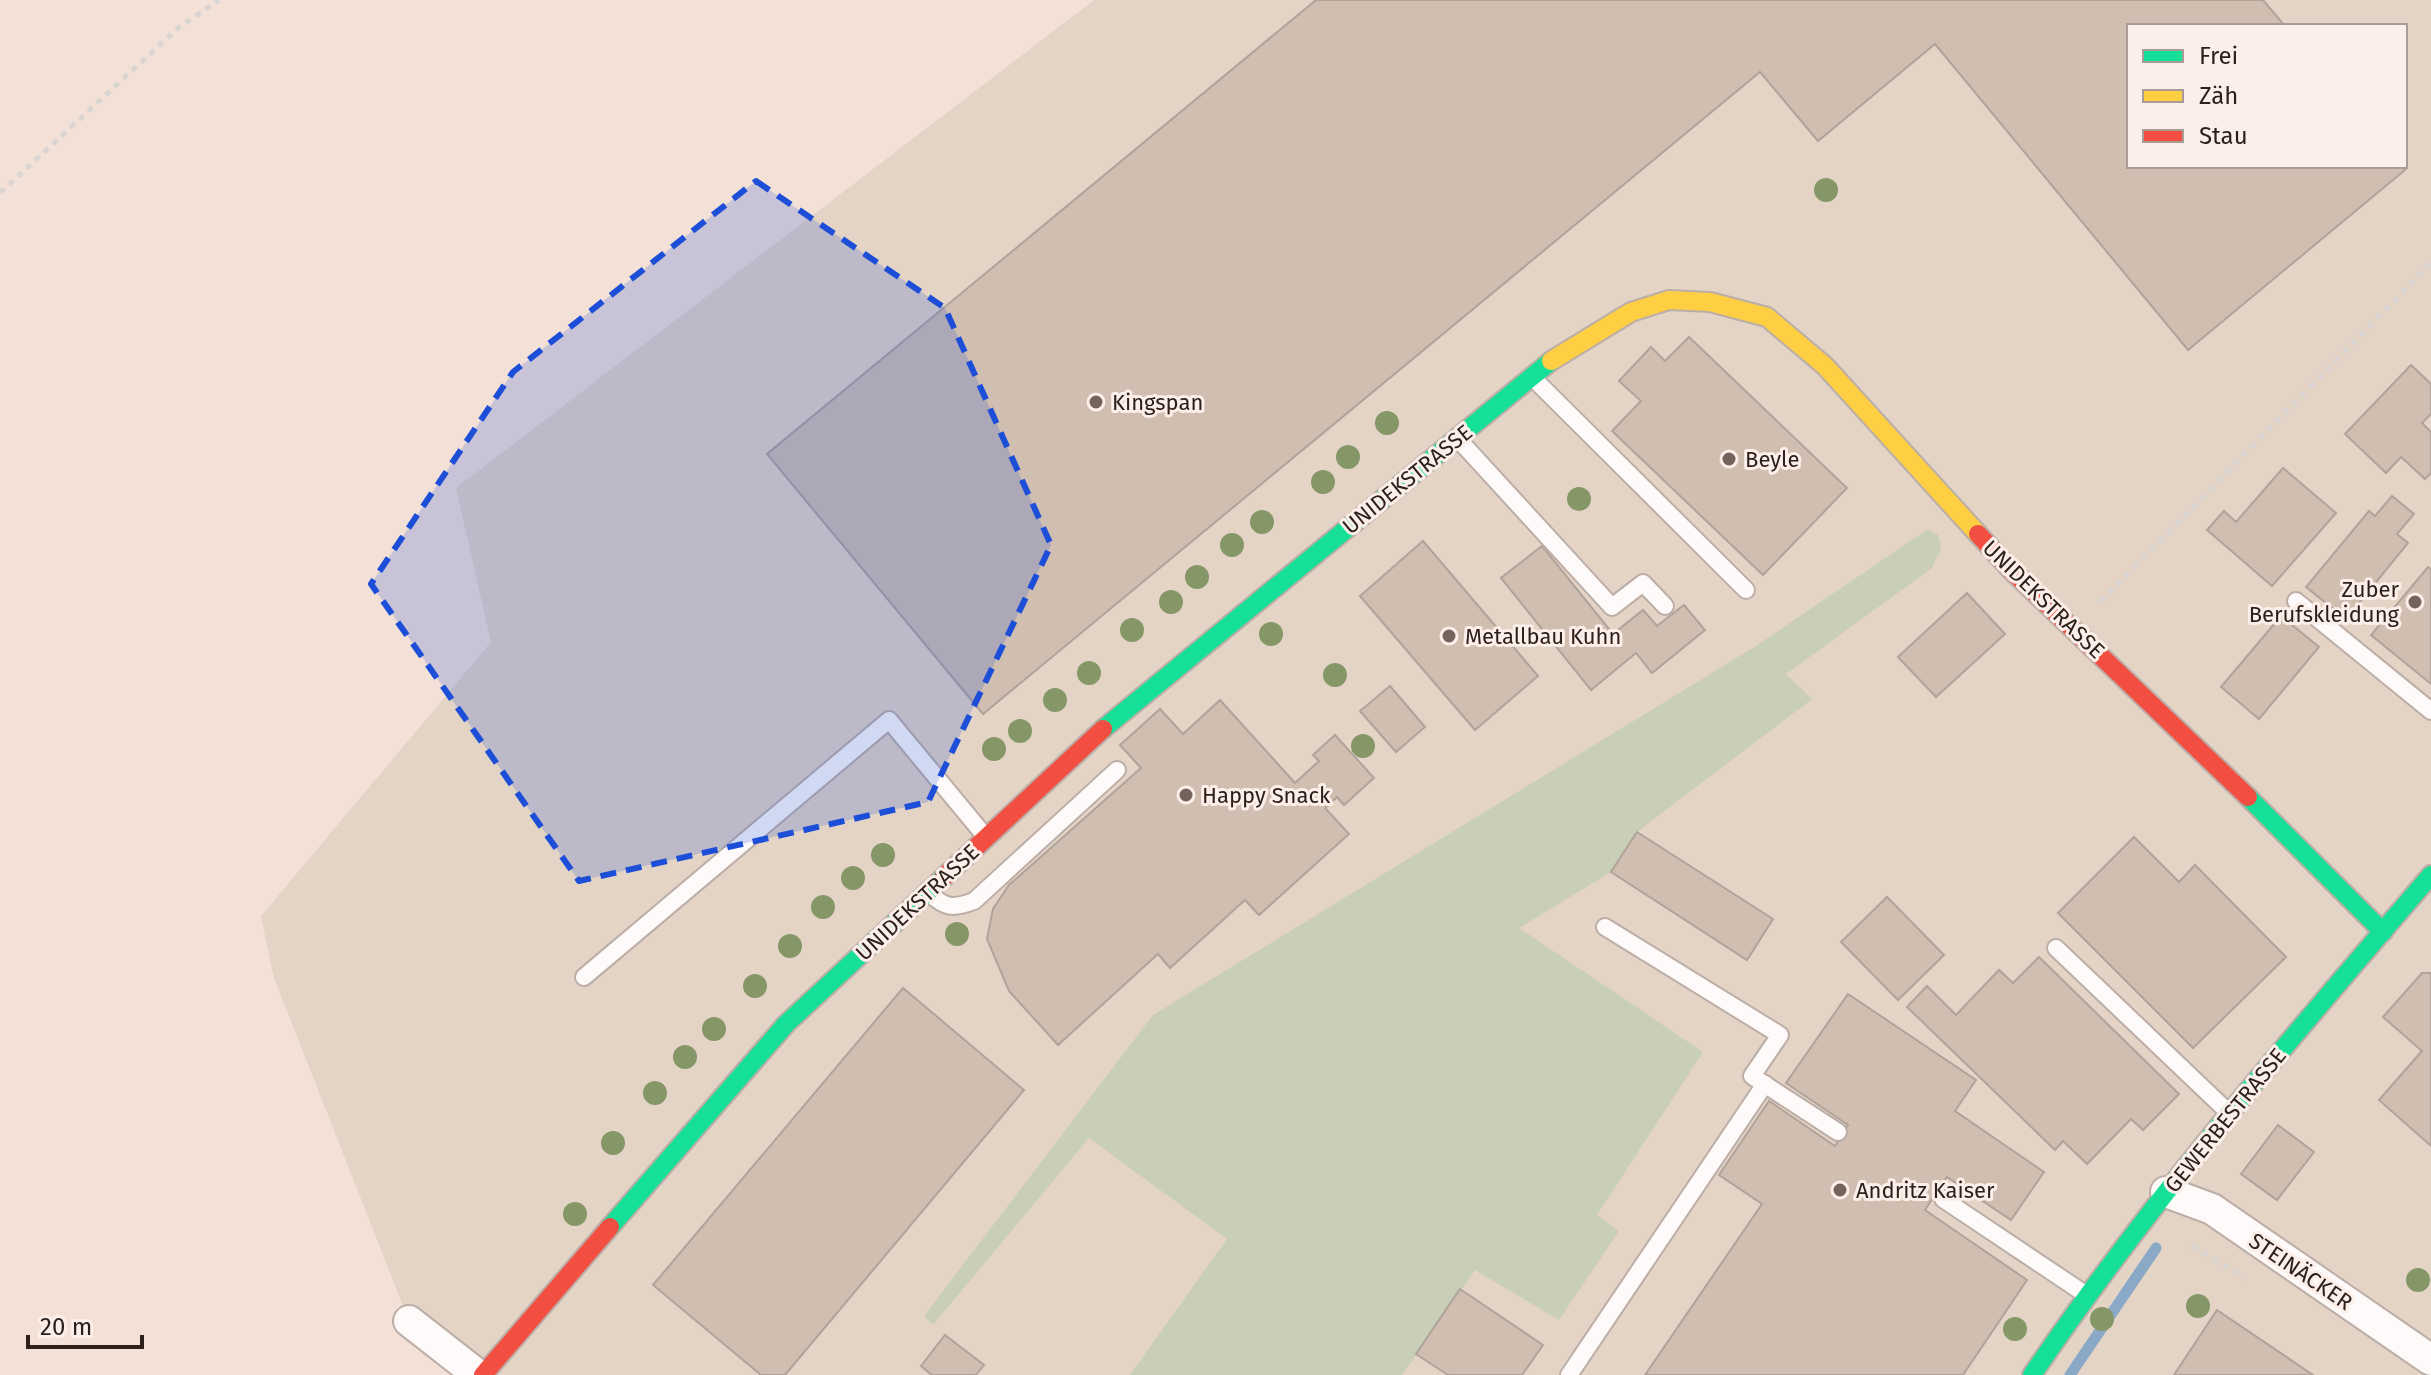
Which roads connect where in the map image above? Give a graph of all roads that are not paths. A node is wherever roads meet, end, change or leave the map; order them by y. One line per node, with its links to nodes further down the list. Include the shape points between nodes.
1 (1532, 377): 2 (street, UNIDEKSTRASSE); 3 (lane); 12 (street, UNIDEKSTRASSE, via 1631,312 1669,300 1710,302 1767,317 1825,366 2011,570)
2 (1457, 438): 5 (lane, via 1612,607 1643,583); 8 (street, UNIDEKSTRASSE, via 1108,724)
3 (1746, 590)
4 (2296, 601): 6 (lane)
5 (1665, 606)
6 (2431, 711)
7 (1117, 770): 10 (lane, via 974,901 955,908)
8 (986, 837): 10 (street, UNIDEKSTRASSE); 14 (lane, via 889,720)
9 (2428, 884): 12 (street, GEWERBESTRASSE)
10 (928, 892): 23 (street, UNIDEKSTRASSE, via 786,1024)
11 (1605, 927): 15 (lane, via 1780,1035 1752,1076)
12 (2383, 932): 16 (street, GEWERBESTRASSE)
13 (2056, 948): 16 (lane)
14 (584, 977)
15 (1765, 1084): 17 (lane); 24 (lane)
16 (2228, 1112): 18 (street, GEWERBESTRASSE)
17 (1838, 1132)
18 (2166, 1192): 20 (street, GEWERBESTRASSE); 22 (street, STEINÄCKER, via 2212,1209)
19 (1943, 1199): 20 (lane)
20 (2087, 1294): 25 (street, GEWERBESTRASSE)
21 (409, 1321): 23 (street)
22 (2431, 1360)
23 (480, 1375)
24 (1569, 1375)
25 (2032, 1375)

